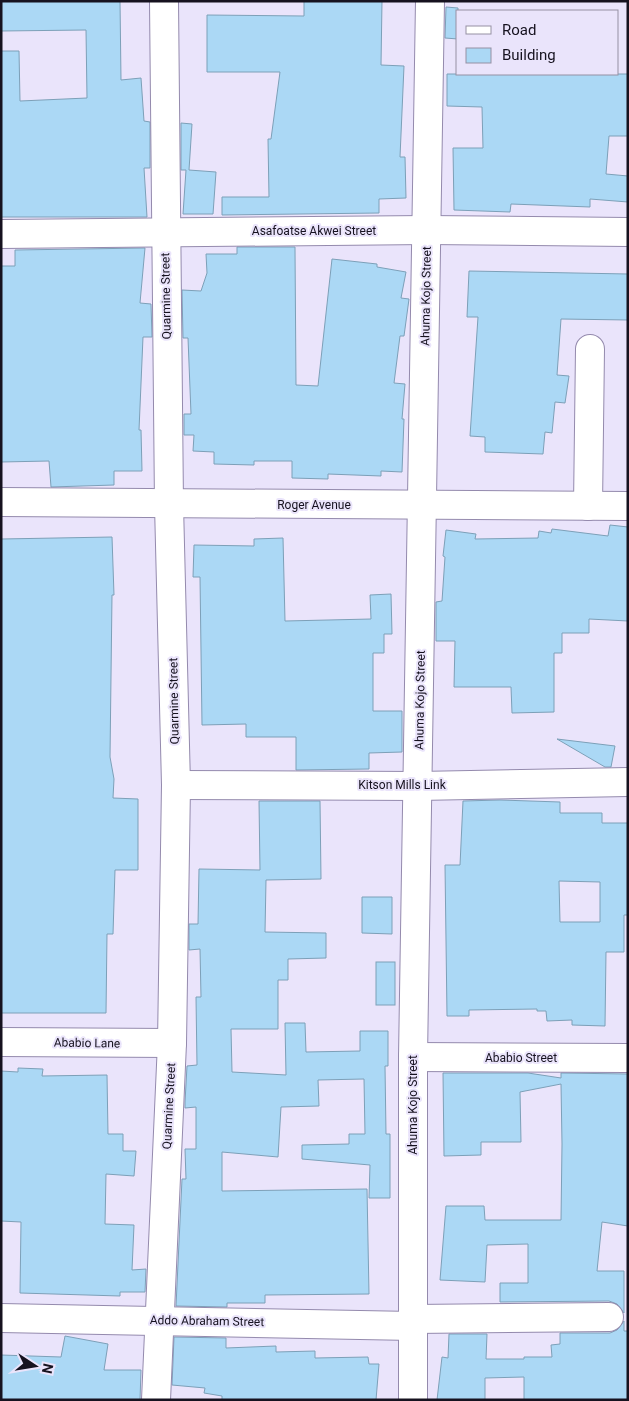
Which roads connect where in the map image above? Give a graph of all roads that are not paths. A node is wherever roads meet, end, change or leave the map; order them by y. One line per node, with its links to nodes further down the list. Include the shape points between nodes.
1 (164, 1): 5 (street, Quarmine Street)
2 (430, 1): 3 (street, Ahuma Kojo Street)
3 (427, 230): 4 (street, Asafoatse Akwei Street); 5 (street, Asafoatse Akwei Street); 10 (street, Ahuma Kojo Street)
4 (628, 232)
5 (165, 233): 6 (street, Asafoatse Akwei Street); 9 (street, Quarmine Street)
6 (1, 234)
7 (590, 349): 11 (street)
8 (1, 502): 9 (street, Roger Avenue)
9 (169, 504): 10 (street, Roger Avenue); 14 (street, Quarmine Street)
10 (424, 506): 11 (street, Roger Avenue); 15 (street, Ahuma Kojo Street)
11 (588, 506): 12 (street, Roger Avenue)
12 (628, 506)
13 (628, 782): 15 (street, Kitson Mills Link)
14 (176, 785): 15 (street, Kitson Mills Link); 17 (street, Quarmine Street)
15 (418, 786): 18 (street, Ahuma Kojo Street)
16 (1, 1042): 17 (street, Ababio Lane)
17 (172, 1043): 22 (street, Quarmine Street)
18 (413, 1057): 19 (street, Ababio Street); 23 (street, Ahuma Kojo Street)
19 (628, 1058)
20 (1, 1318): 22 (street, Addo Abraham Street)
21 (609, 1318): 23 (street, Addo Abraham Street)
22 (160, 1320): 23 (street, Addo Abraham Street); 24 (street, Quarmine Street)
23 (413, 1322): 25 (street, Ahuma Kojo Street)
24 (156, 1400)
25 (413, 1400)

